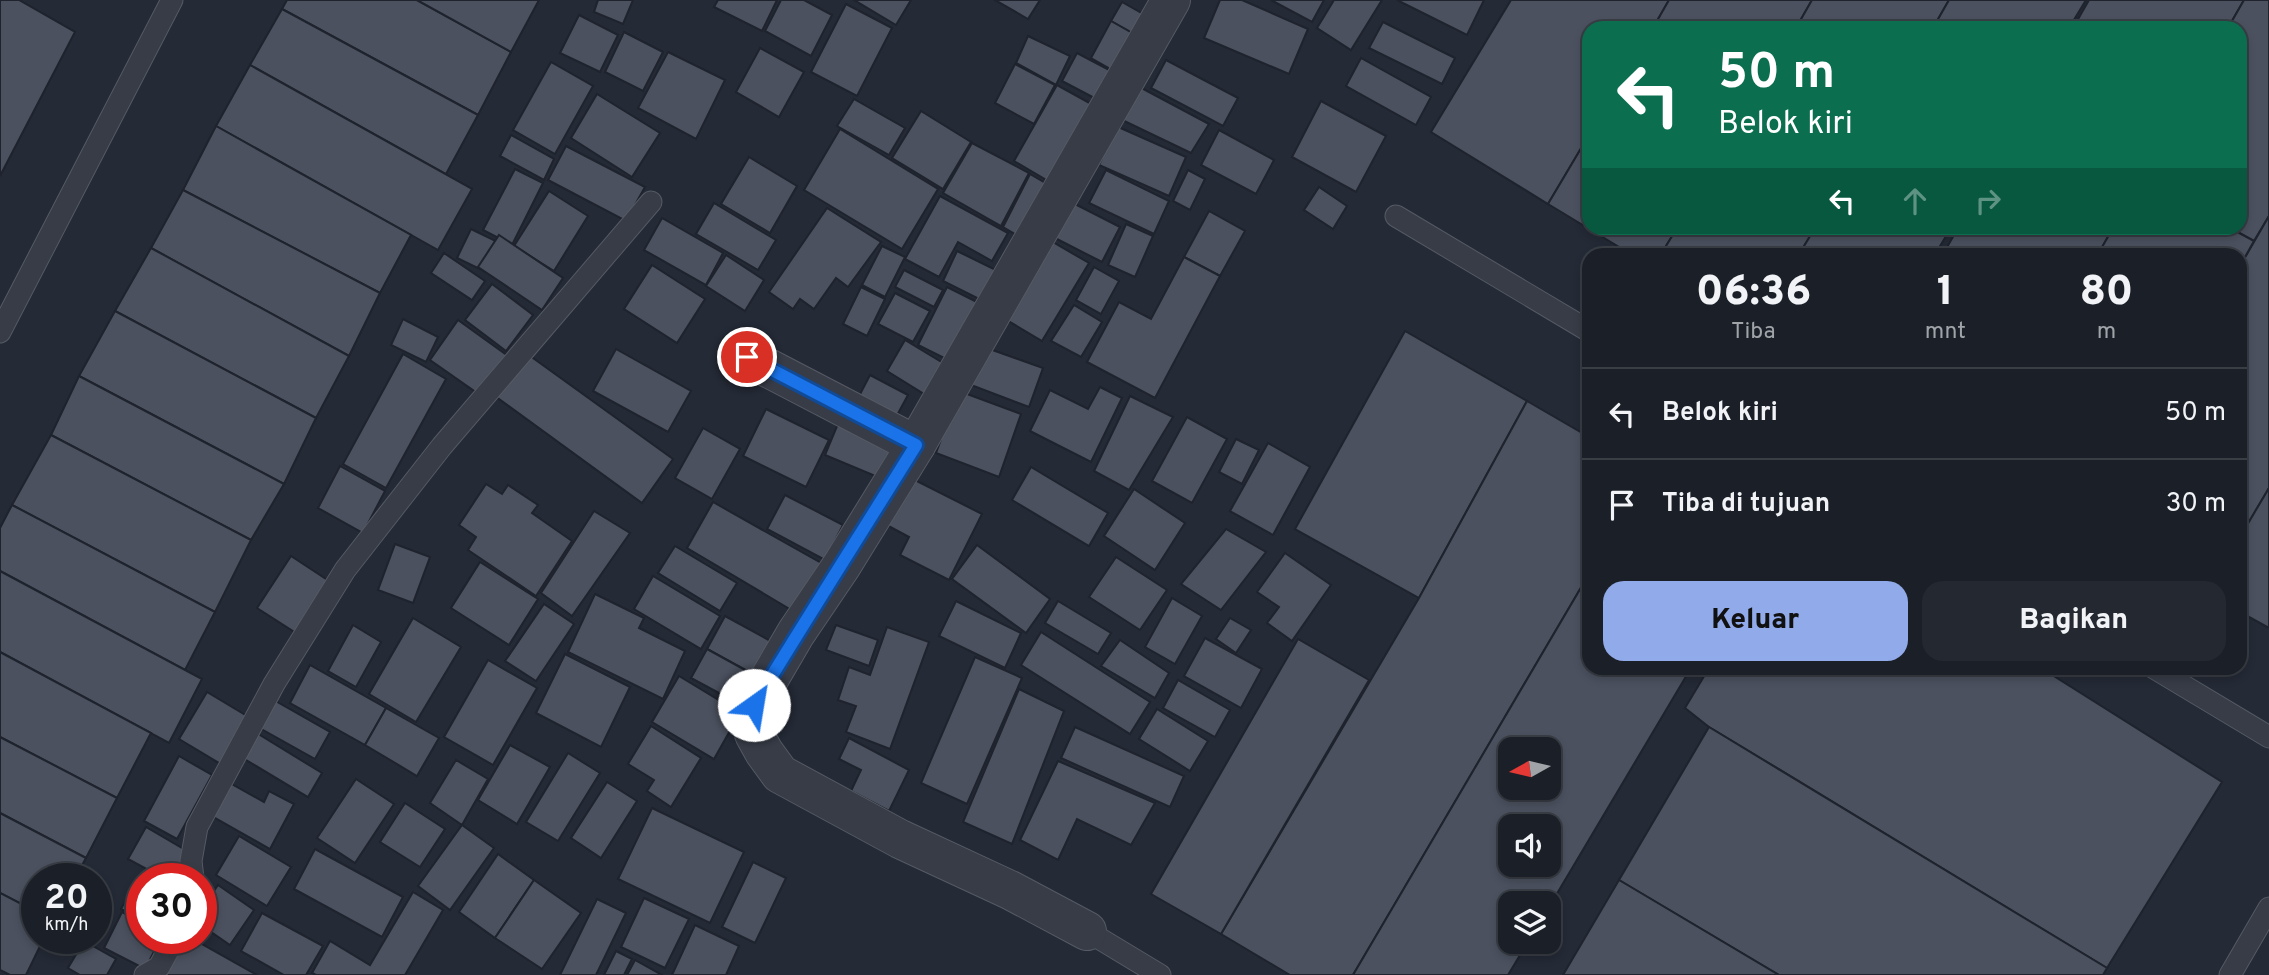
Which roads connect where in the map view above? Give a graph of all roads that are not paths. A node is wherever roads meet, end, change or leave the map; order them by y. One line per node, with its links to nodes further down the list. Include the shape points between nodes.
1 (172, 0): 6 (lane)
2 (1171, 0): 8 (street)
3 (651, 202): 11 (lane, via 442,446 345,570 274,684 197,827)
4 (1396, 216): 5 (lane)
5 (1582, 327)
6 (0, 332)
7 (747, 357): 8 (street)
8 (916, 445): 13 (street, via 754,705 754,734 780,774)
9 (2166, 675): 10 (lane)
10 (2269, 737)
11 (191, 863)
12 (2269, 908): 17 (lane)
13 (1087, 931): 16 (lane)
14 (166, 954): 15 (lane, via 159,967)
15 (145, 975)
16 (1160, 975)
17 (2230, 975)

